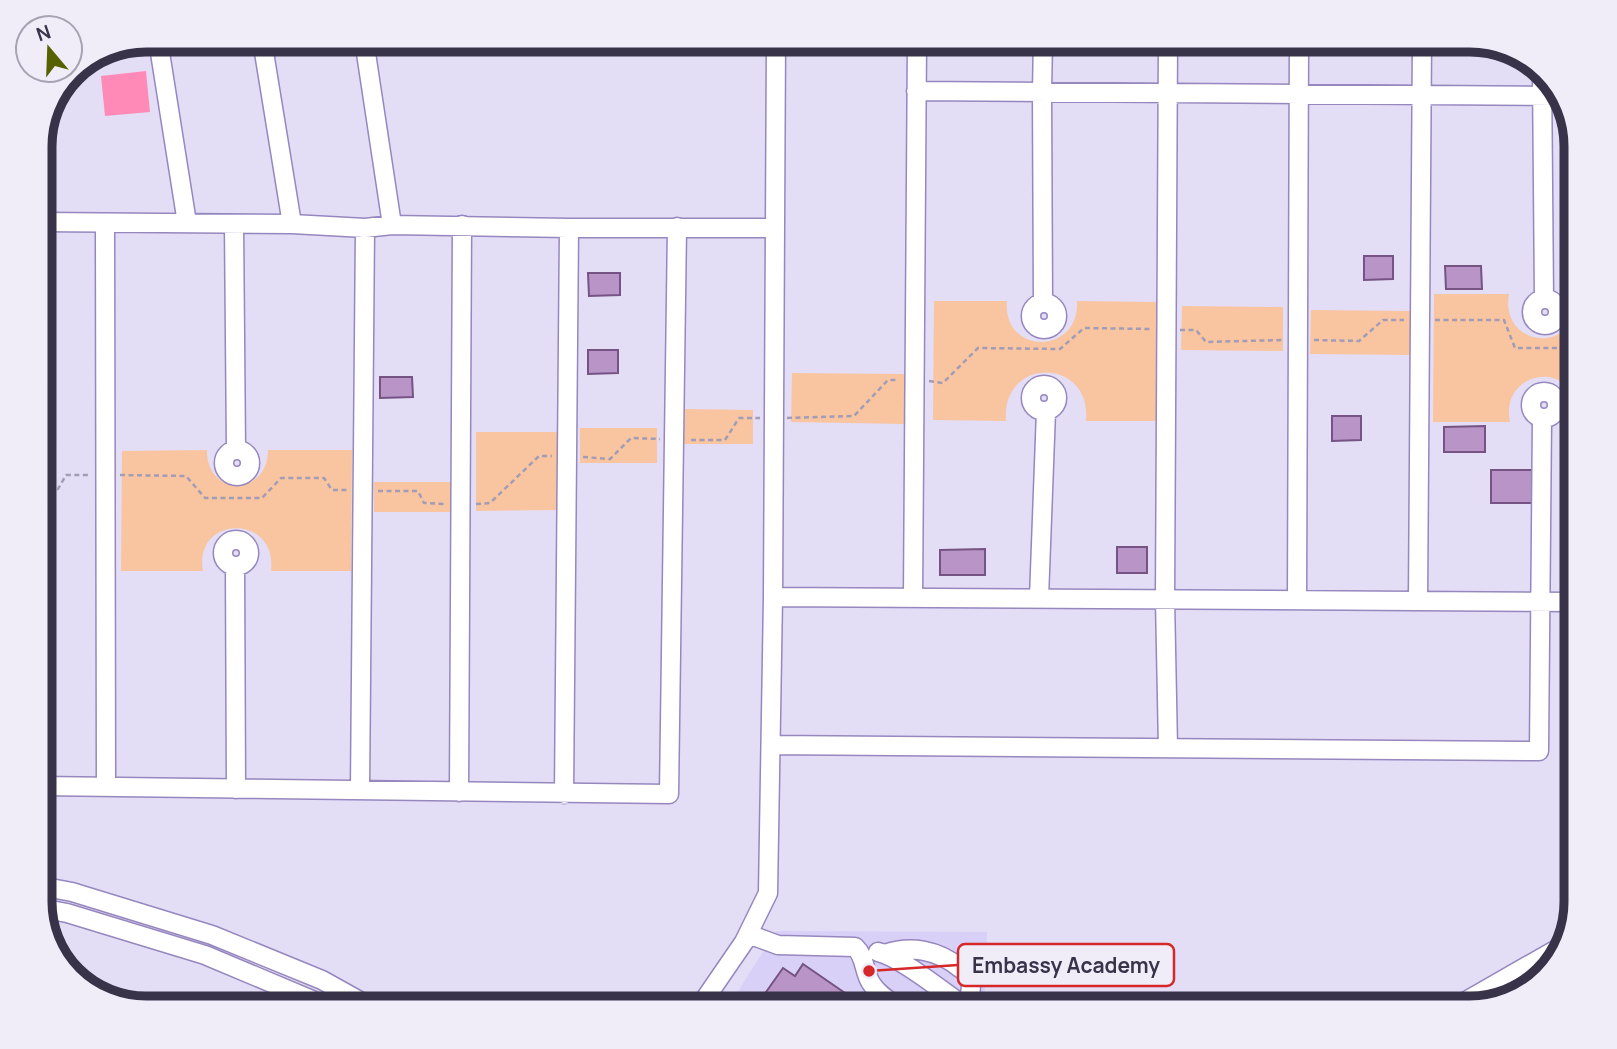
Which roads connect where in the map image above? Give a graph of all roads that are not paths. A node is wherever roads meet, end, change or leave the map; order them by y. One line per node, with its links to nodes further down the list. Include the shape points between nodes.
1 (160, 52): 20 (street)
2 (264, 52): 22 (street)
3 (366, 52): 23 (street)
4 (776, 52): 28 (street)
5 (917, 52): 11 (street)
6 (1043, 52): 12 (street)
7 (1168, 52): 13 (street)
8 (1299, 52): 14 (street)
9 (1422, 52): 15 (street)
10 (1542, 86): 16 (street)
11 (916, 91): 12 (street); 36 (street)
12 (1042, 92): 13 (street); 30 (street)
13 (1168, 93): 14 (street); 38 (street)
14 (1300, 94): 15 (street); 39 (street)
15 (1421, 95): 16 (street); 40 (street)
16 (1542, 96): 17 (street); 29 (street)
17 (1549, 96)
18 (53, 222): 19 (street)
19 (105, 223): 20 (street); 46 (street)
20 (187, 223): 21 (street)
21 (234, 224): 22 (street); 33 (street)
22 (292, 224): 26 (street)
23 (392, 225): 24 (street); 26 (street)
24 (462, 225): 27 (street); 49 (street)
25 (677, 227): 27 (street); 28 (street); 50 (street, via 669,794)
26 (365, 228): 48 (street)
27 (569, 228): 50 (street)
28 (775, 228): 35 (street)
29 (1544, 299)
30 (1043, 303)
31 (1046, 411): 37 (street)
32 (1542, 418): 41 (street)
33 (236, 450)
34 (235, 566): 47 (street)
35 (773, 597): 36 (street); 43 (street)
36 (914, 598): 37 (street)
37 (1039, 598): 38 (street)
38 (1165, 600): 39 (street); 44 (street)
39 (1297, 600): 40 (street)
40 (1418, 601): 41 (street)
41 (1541, 602): 42 (street); 44 (street, via 1539,751)
42 (1564, 603)
43 (771, 745): 44 (street); 53 (street, via 768,893)
44 (1168, 748)
45 (53, 786): 46 (street)
46 (106, 787): 47 (street)
47 (236, 789): 48 (street)
48 (360, 790): 49 (street)
49 (459, 792): 50 (street)
50 (564, 794)
51 (53, 888): 58 (street, via 212,934)
52 (53, 910): 57 (street, via 205,955)
53 (748, 934): 54 (street, via 778,945 855,947); 59 (street)
54 (861, 952): 56 (street); 60 (street, via 871,985)
55 (1550, 953): 63 (street)
56 (885, 954): 61 (street); 62 (street, via 899,949 936,953 968,974)
57 (302, 996)
58 (351, 996)
59 (707, 996)
60 (883, 996)
61 (949, 996)
62 (969, 996)
63 (1475, 996)

